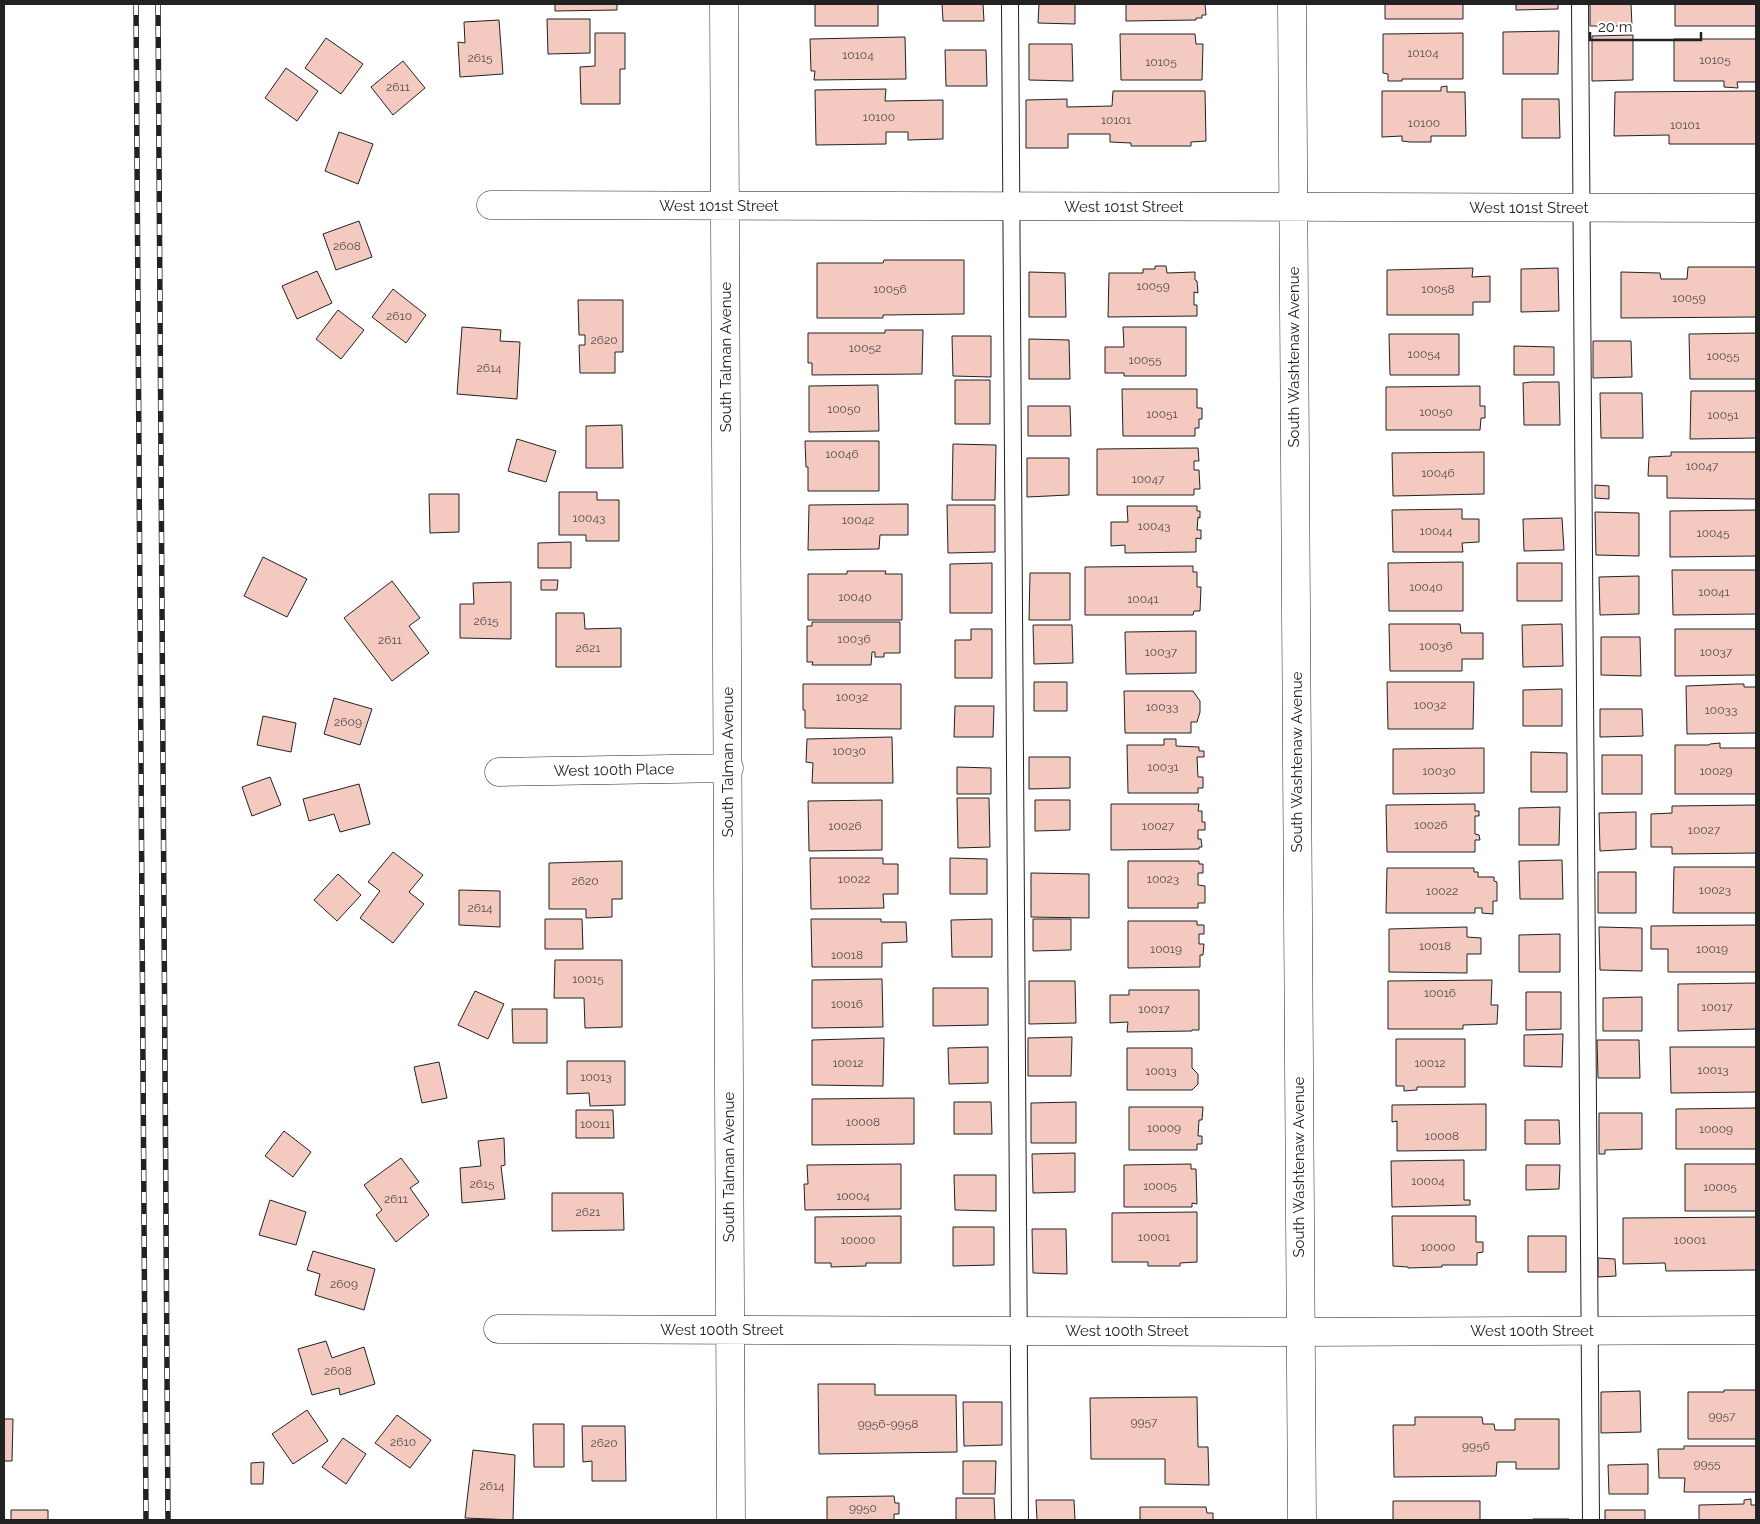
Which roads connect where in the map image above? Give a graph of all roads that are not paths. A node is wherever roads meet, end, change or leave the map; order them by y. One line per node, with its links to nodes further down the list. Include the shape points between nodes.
1 (724, 4): 6 (street, South Talman Avenue)
2 (1010, 4): 7 (lane)
3 (1292, 4): 8 (street, South Washtenaw Avenue)
4 (1580, 4): 9 (lane)
5 (491, 205): 6 (street, West 101st Street)
6 (725, 206): 7 (street, West 101st Street); 11 (street, South Talman Avenue)
7 (1012, 207): 8 (street, West 101st Street); 16 (lane)
8 (1294, 207): 9 (street, West 101st Street); 18 (street, South Washtenaw Avenue)
9 (1582, 208): 10 (street, West 101st Street); 17 (lane)
10 (1756, 208)
11 (729, 768): 12 (street, West 100th Place); 14 (street, South Talman Avenue)
12 (499, 772)
13 (498, 1329): 14 (street, West 100th Street)
14 (729, 1330): 16 (street, West 100th Street); 19 (street, South Talman Avenue)
15 (1756, 1330): 17 (street, West 100th Street)
16 (1019, 1331): 18 (street, West 100th Street); 20 (lane)
17 (1590, 1331): 18 (street, West 100th Street); 22 (lane)
18 (1301, 1332): 21 (street, South Washtenaw Avenue)
19 (731, 1520)
20 (1020, 1520)
21 (1302, 1520)
22 (1591, 1520)

